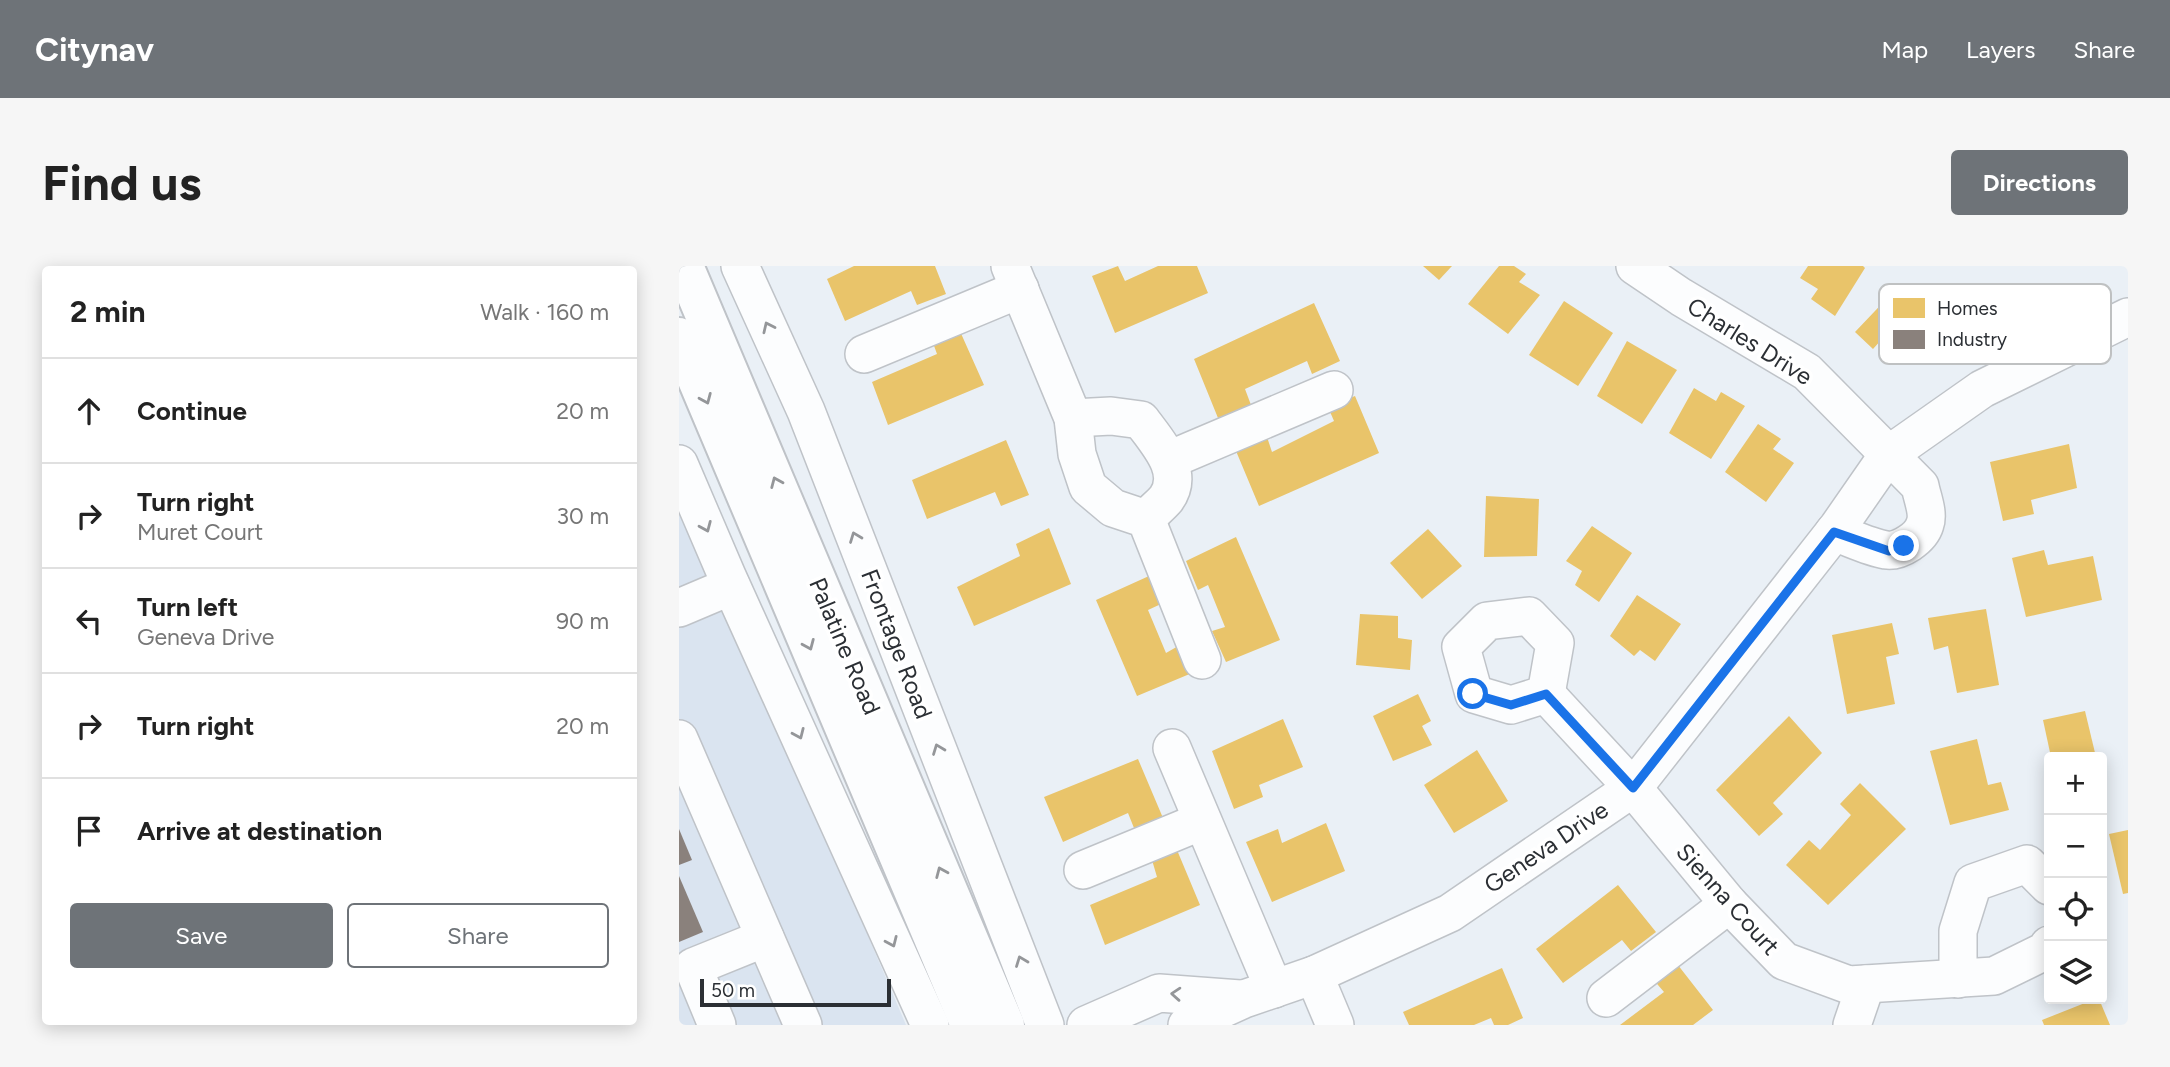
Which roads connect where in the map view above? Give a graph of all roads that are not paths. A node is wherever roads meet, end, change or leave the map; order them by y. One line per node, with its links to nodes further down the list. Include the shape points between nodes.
1 (684, 266): 39 (highway, Palatine Road, one-way to 1)
2 (740, 266): 40 (street, Frontage Road, one-way to 2, via 806,411)
3 (1635, 266): 12 (street, Charles Drive, via 1807,372)
4 (1015, 278): 8 (street); 11 (street)
5 (2128, 317): 6 (street, Geneva Drive)
6 (2111, 325)
7 (679, 337): 38 (highway, Palatine Road, one-way to 38)
8 (864, 355)
9 (2033, 364): 12 (street, Geneva Drive, via 1982,389)
10 (1334, 390): 13 (street)
11 (1073, 418): 13 (street, via 1141,420); 15 (street, via 1077,454 1088,487)
12 (1888, 455): 16 (street, Geneva Drive); 16 (street, Charles Drive, via 1920,486 1925,524 1916,538 1889,551)
13 (1169, 460): 15 (street, via 1173,475 1167,497)
14 (679, 464): 17 (street, one-way to 17)
15 (1129, 513): 19 (street)
16 (1834, 532): 23 (street, Geneva Drive)
17 (731, 586): 18 (street); 37 (street, one-way to 37)
18 (679, 608)
19 (1202, 660)
20 (1546, 694): 23 (street, Sienna Court)
21 (679, 739): 28 (street)
22 (1172, 748): 24 (street)
23 (1633, 788): 27 (street, Sienna Court); 30 (street, Geneva Drive, via 1450,913)
24 (1202, 821): 25 (street); 33 (street)
25 (1083, 870)
26 (2044, 881): 31 (street, via 2027,864 1973,883 1958,931)
27 (1729, 904): 32 (street, Sienna Court, via 1784,961 1849,985); 34 (street)
28 (765, 937): 35 (street, via 693,967); 36 (street)
29 (2044, 950): 31 (street, Sienna Court, via 1994,976)
30 (1314, 975): 33 (street, Geneva Drive); 43 (street)
31 (1958, 979): 32 (street, Sienna Court)
32 (1865, 984): 44 (street)
33 (1259, 994): 41 (street, Geneva Drive, one-way to 41, via 1159,993); 42 (street, Geneva Drive)
34 (1606, 998)
35 (717, 1025)
36 (803, 1025)
37 (930, 1025)
38 (970, 1025)
39 (1005, 1025)
40 (1045, 1025)
41 (1087, 1025)
42 (1187, 1025)
43 (1335, 1025)
44 (1852, 1025)

